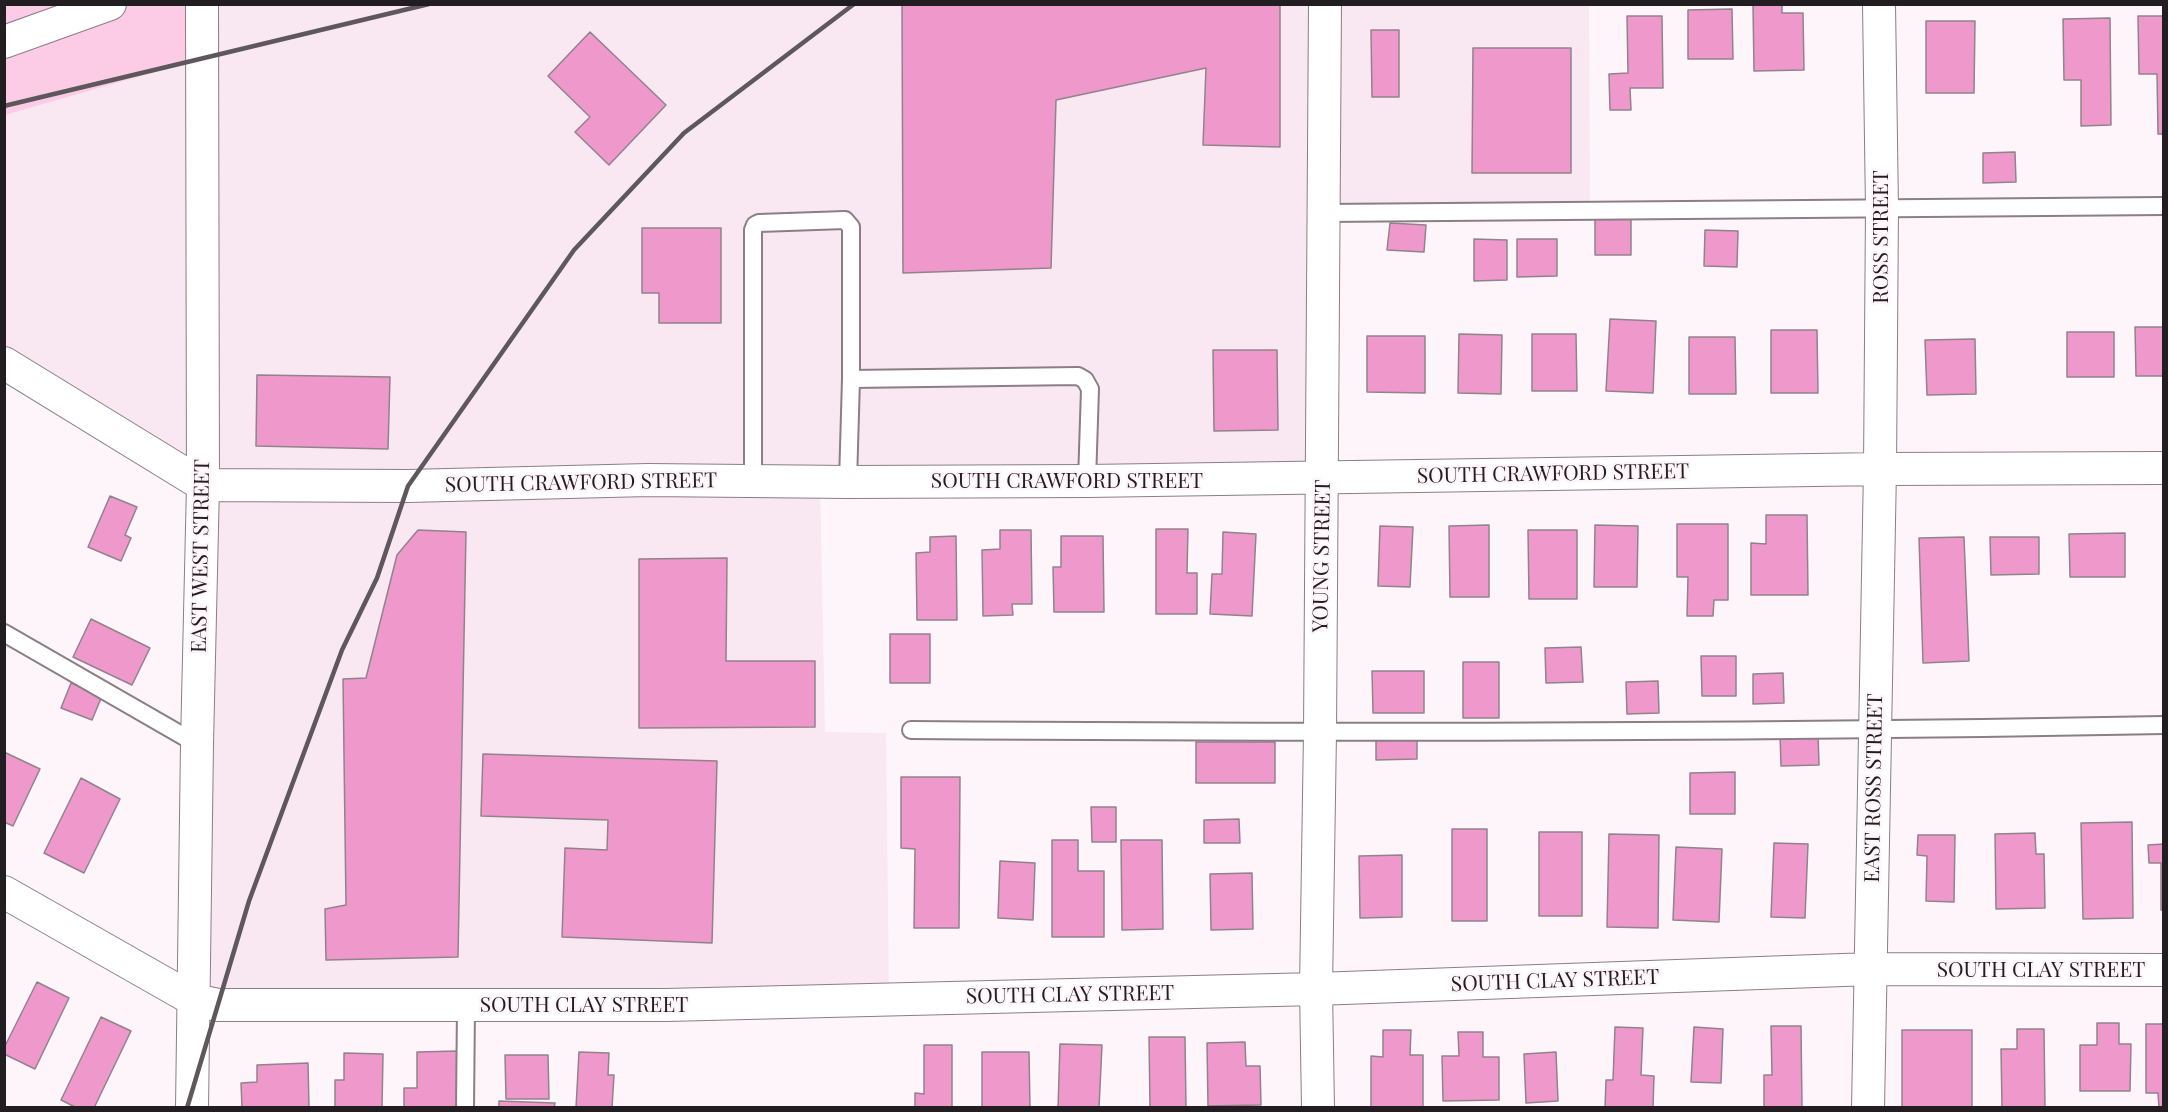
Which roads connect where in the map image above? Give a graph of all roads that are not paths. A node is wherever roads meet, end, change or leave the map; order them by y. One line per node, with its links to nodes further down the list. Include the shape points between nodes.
1 (110, 4): 5 (street)
2 (202, 4): 17 (street, EAST WEST STREET)
3 (1325, 4): 8 (street, YOUNG STREET)
4 (1879, 4): 7 (street, ROSS STREET)
5 (4, 42)
6 (2163, 206): 7 (lane)
7 (1882, 209): 8 (lane); 12 (street, ROSS STREET)
8 (1325, 213): 13 (street, YOUNG STREET)
9 (4, 363): 17 (street)
10 (851, 379): 14 (lane, via 848,222 755,225); 15 (lane, via 1078,376 1090,389); 16 (lane)
11 (2163, 468): 12 (street, SOUTH CRAWFORD STREET)
12 (1880, 469): 13 (street, SOUTH CRAWFORD STREET); 21 (street, EAST ROSS STREET)
13 (1323, 478): 15 (street, SOUTH CRAWFORD STREET); 22 (street, YOUNG STREET)
14 (753, 481): 16 (street, SOUTH CRAWFORD STREET); 17 (street, SOUTH CRAWFORD STREET)
15 (1087, 481): 16 (street, SOUTH CRAWFORD STREET)
16 (848, 482)
17 (203, 485): 23 (street, EAST WEST STREET)
18 (4, 633): 23 (lane)
19 (2163, 725): 21 (lane)
20 (911, 730): 22 (lane)
21 (1875, 731): 22 (lane); 25 (street, EAST ROSS STREET)
22 (1320, 732): 27 (street, YOUNG STREET)
23 (197, 744): 28 (street, EAST WEST STREET)
24 (4, 892): 28 (street, SOUTH CLAY STREET)
25 (1871, 969): 26 (street, SOUTH CLAY STREET); 27 (street, SOUTH CLAY STREET); 33 (street, EAST ROSS STREET)
26 (2163, 970)
27 (1316, 989): 29 (street, SOUTH CLAY STREET); 32 (street, YOUNG STREET)
28 (194, 1000): 29 (street, SOUTH CLAY STREET, via 218,1005); 30 (street, EAST WEST STREET)
29 (466, 1006): 31 (lane)
30 (192, 1107)
31 (465, 1107)
32 (1318, 1107)
33 (1868, 1107)

